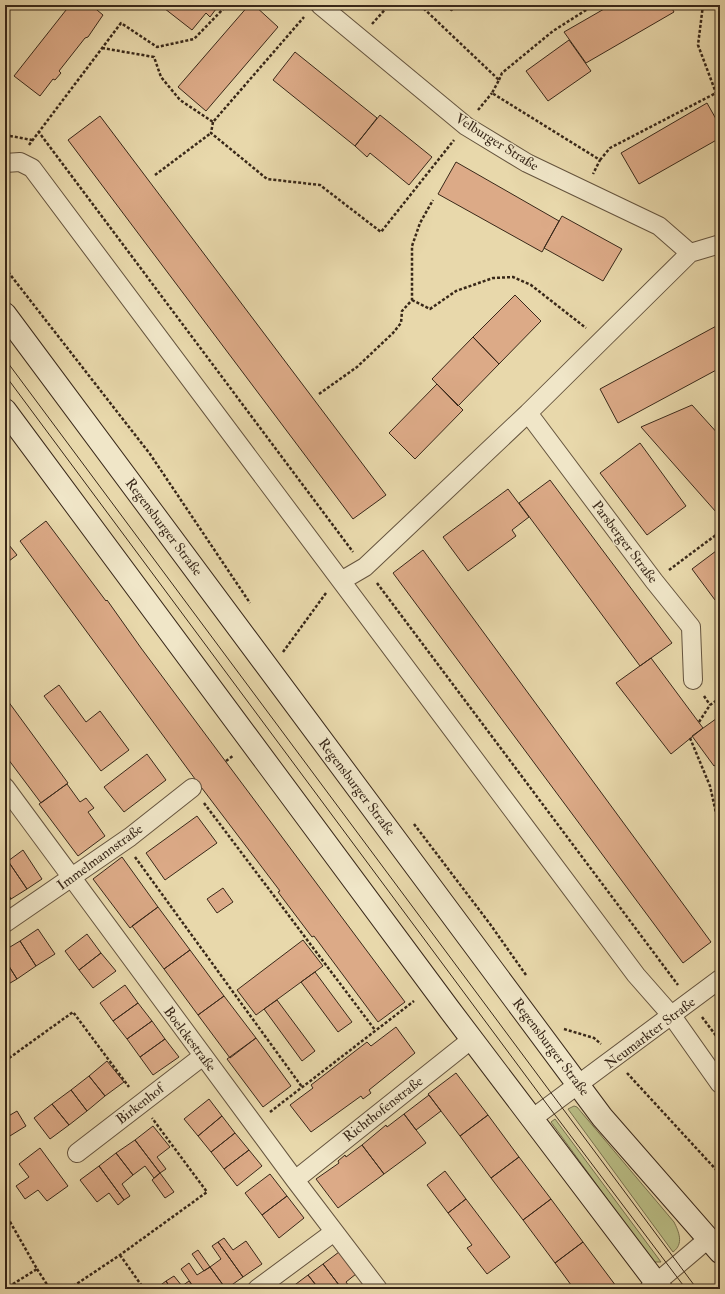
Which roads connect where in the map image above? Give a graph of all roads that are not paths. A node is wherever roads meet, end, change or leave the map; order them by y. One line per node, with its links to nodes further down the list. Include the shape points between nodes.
1 (320, 5): 4 (street, Velburger Straße, via 466,126 527,163 659,226)
2 (12, 162): 8 (street, via 32,168)
3 (720, 244): 4 (street)
4 (690, 253): 6 (street)
5 (5, 314): 19 (main road, Regensburger Straße)
6 (528, 413): 8 (street, via 365,567); 9 (street, Parsberger Straße, via 691,627)
7 (6, 415): 16 (main road)
8 (341, 581): 15 (street, via 636,975)
9 (693, 680)
10 (5, 787): 12 (street, Boelckestraße)
11 (192, 788): 12 (street, Immelmannstraße, via 124,842)
12 (72, 878): 13 (street, Immelmannstraße); 17 (street, Boelckestraße)
13 (5, 923)
14 (720, 979): 15 (street, Neumarkter Straße)
15 (672, 1016): 18 (street); 19 (street, Neumarkter Straße)
16 (472, 1039): 20 (main road); 22 (street, Richthofenstraße)
17 (203, 1056): 21 (street, Birkenhof); 22 (street, Boelckestraße)
18 (720, 1084)
19 (579, 1085): 20 (street, Neumarkter Straße); 24 (main road, Regensburger Straße, via 602,1117)
20 (534, 1118): 25 (main road)
21 (77, 1153)
22 (295, 1180): 23 (street, Boelckestraße)
23 (334, 1232): 26 (street); 27 (street, Boelckestraße)
24 (714, 1246): 25 (street)
25 (655, 1287)
26 (257, 1289)
27 (378, 1289)

